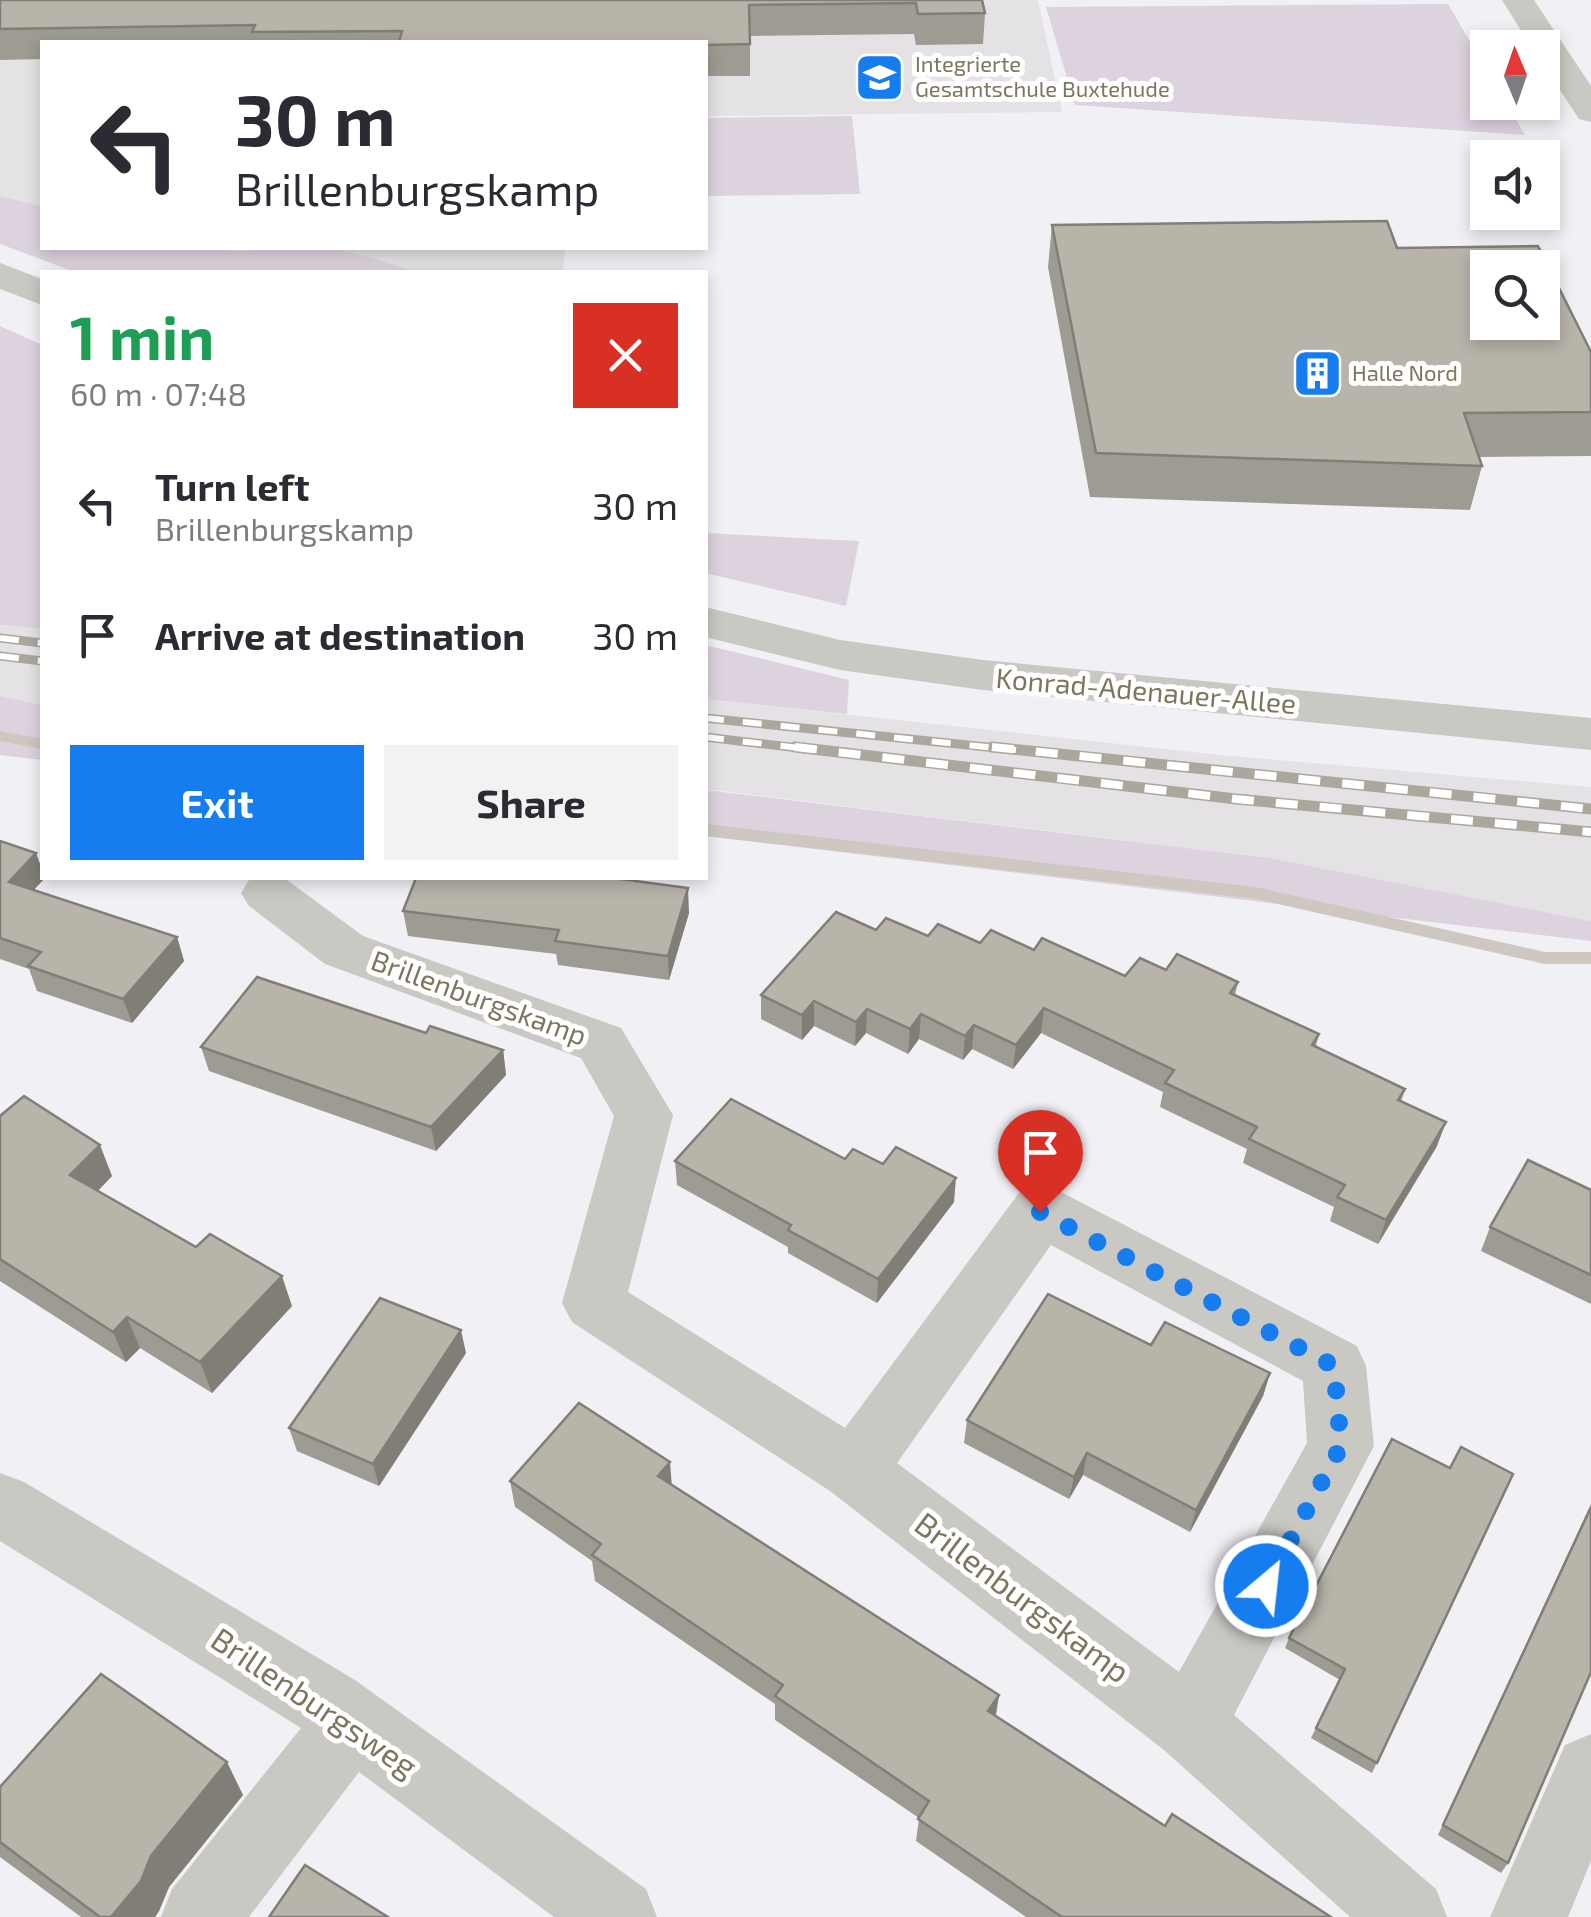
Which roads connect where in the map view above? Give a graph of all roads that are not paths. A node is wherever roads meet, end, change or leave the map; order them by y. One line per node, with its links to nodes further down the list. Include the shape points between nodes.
1 (1518, 0): 2 (street)
2 (1537, 30)
3 (1591, 44): 4 (street)
4 (1560, 46)
5 (1560, 65): 6 (street)
6 (1591, 112)
7 (0, 275): 8 (street)
8 (40, 293)
9 (0, 306): 10 (street)
10 (40, 321)
11 (708, 623): 12 (street, Konrad-Adenauer-Allee, via 840,656 983,676)
12 (1591, 734)
13 (268, 893): 14 (street, Brillenburgskamp, via 344,950 601,1042 644,1115 594,1303)
14 (854, 1470): 17 (street, Brillenburgskamp); 17 (street, via 1040,1212 1334,1366 1341,1446)
15 (0, 1504): 16 (street, Brillenburgsweg)
16 (351, 1723): 19 (street); 20 (street, Brillenburgsweg)
17 (1190, 1725): 21 (street, Brillenburgskamp)
18 (1591, 1772): 22 (street)
19 (200, 1917)
20 (618, 1917)
21 (1408, 1917)
22 (1529, 1917)

